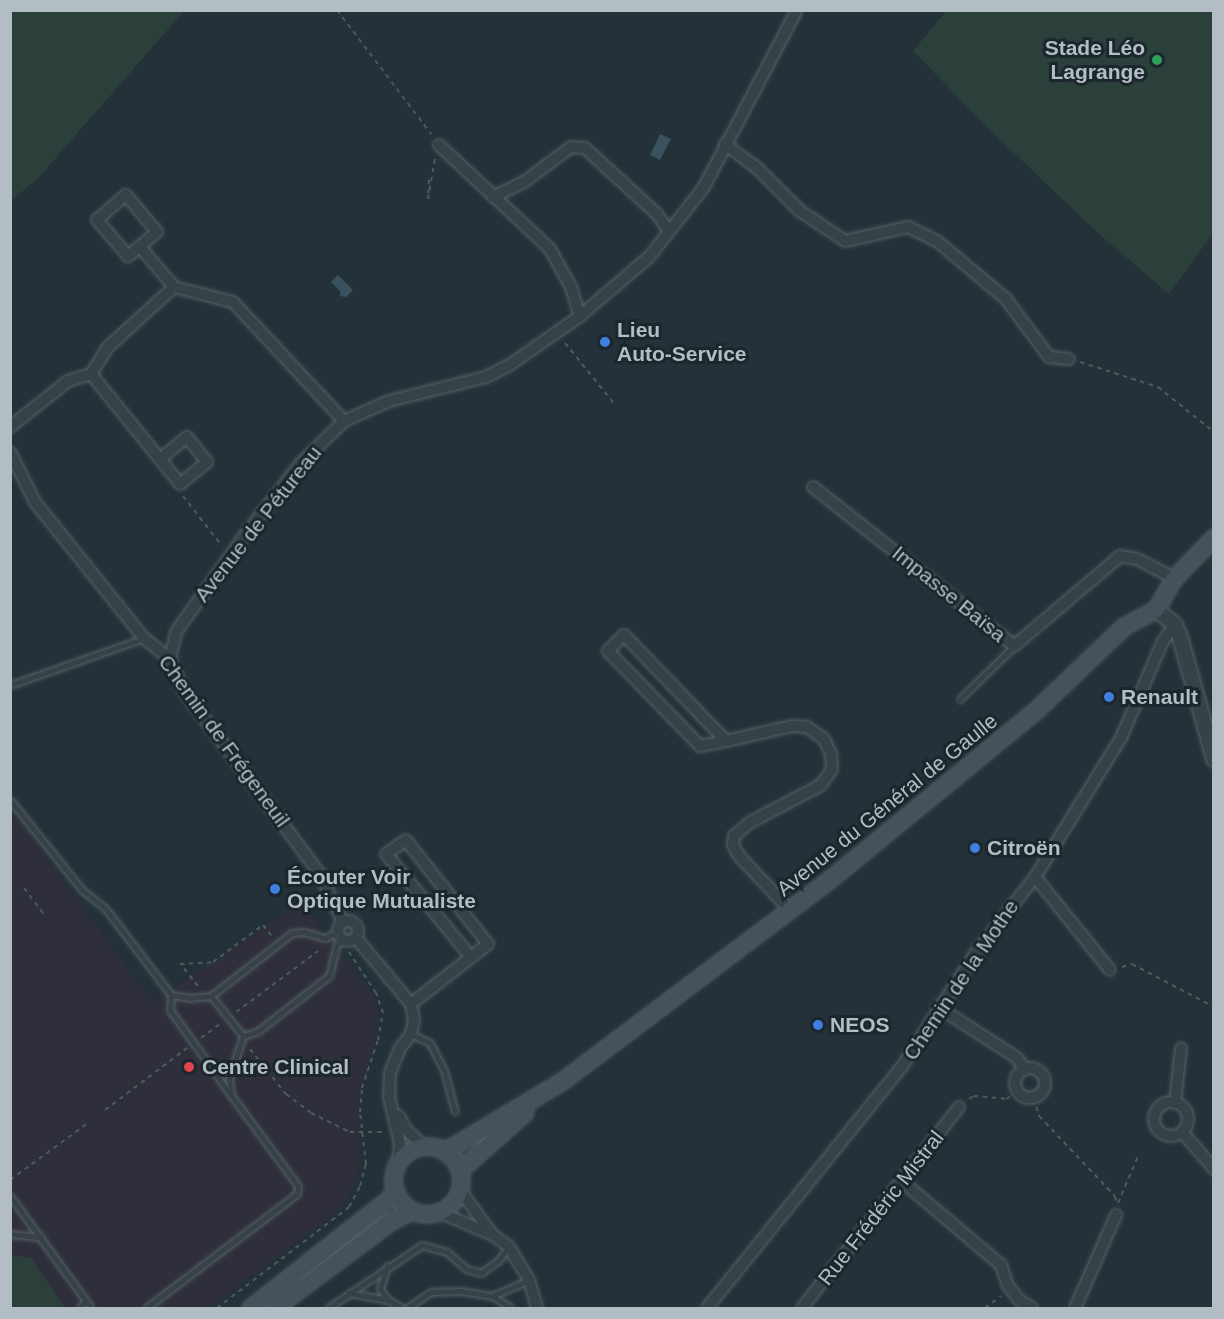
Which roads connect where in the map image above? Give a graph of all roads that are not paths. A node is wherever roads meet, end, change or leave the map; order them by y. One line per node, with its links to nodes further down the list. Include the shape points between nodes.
1 (797, 10): 2 (street, Avenue de Pétureau)
2 (725, 144): 5 (street, Avenue de Pétureau, via 704,187); 9 (street, via 756,167 800,211 845,241 908,227 938,241 1006,299 1049,357)
3 (439, 145): 4 (street)
4 (493, 197): 5 (street, via 524,182 572,147 585,148 657,214); 8 (street, via 550,249 571,287)
5 (668, 230): 8 (street, Avenue de Pétureau, via 635,271)
6 (140, 247): 6 (street, via 157,232 126,195 97,220 128,256); 7 (street)
7 (174, 287): 10 (street, via 108,347); 11 (street, via 233,302)
8 (580, 316): 11 (street, Avenue de Pétureau, via 486,377 389,401)
9 (1069, 359)
10 (91, 374): 12 (street, via 68,381); 14 (street)
11 (344, 421): 22 (street, Avenue de Pétureau, via 301,463 230,556 176,632)
12 (10, 427)
13 (10, 452): 20 (street, Chemin de Frégeneuil, via 35,502)
14 (160, 459): 14 (street, via 180,484 207,462 187,437)
15 (813, 487): 21 (street, Impasse Baïsa)
16 (1214, 537): 17 (main road)
17 (1174, 578): 18 (main road); 21 (street, Impasse Baïsa, via 1120,555)
18 (1156, 609): 19 (street); 29 (main road, Avenue du Général de Gaulle, via 1125,626 1036,710)
19 (1175, 625): 26 (street); 28 (street, Chemin de la Mothe, via 1163,641 1121,738)
20 (144, 638): 22 (street, Chemin de Frégeneuil); 23 (lane)
21 (1014, 646): 24 (lane)
22 (170, 659): 30 (street, Chemin de Frégeneuil, via 184,691 320,874)
23 (10, 685)
24 (960, 699)
25 (726, 741): 25 (street, via 700,746 608,651 624,635); 29 (street, via 792,726 807,727 824,739 831,754 832,769 821,785 749,823 734,836 733,845 739,855)
26 (1213, 758)
27 (10, 800): 33 (lane, via 82,890 105,908)
28 (1035, 877): 32 (street); 36 (street, Chemin de la Mothe)
29 (790, 910): 41 (main road, Avenue du Général de Gaulle)
30 (344, 935): 34 (lane, via 325,938 292,933); 35 (street, Chemin de Frégeneuil); 38 (lane, via 329,976 258,1031)
31 (471, 957): 31 (street, via 386,854 406,840 488,944); 35 (street)
32 (1110, 970)
33 (171, 995): 34 (lane); 42 (lane, via 170,1010)
34 (211, 996): 38 (lane)
35 (411, 1004): 37 (street)
36 (938, 1007): 40 (street, via 1017,1058); 80 (street, Chemin de la Mothe, via 901,1068)
37 (411, 1034): 43 (street, via 400,1048 390,1073); 46 (lane, via 430,1043 444,1070)
38 (243, 1036): 42 (lane, via 229,1079)
39 (1181, 1048): 44 (street)
40 (1025, 1069): 40 (street, via 1039,1071 1044,1079 1042,1092 1034,1098 1018,1092 1016,1079)
41 (562, 1081): 49 (main road, Avenue du Général de Gaulle); 52 (main road, Avenue du Général de Gaulle)
42 (231, 1095): 72 (lane, via 298,1186 297,1194)
43 (389, 1097): 48 (street, via 406,1130); 50 (street, via 400,1144)
44 (1175, 1102): 47 (street, via 1184,1108 1188,1118); 47 (street, via 1160,1107 1155,1123 1166,1135)
45 (959, 1107): 53 (street, Rue Frédéric Mistral)
46 (455, 1112)
47 (1182, 1132): 51 (street)
48 (424, 1146): 49 (main road); 50 (main road, via 413,1149)
49 (445, 1151): 52 (main road)
50 (398, 1163): 55 (main road, via 394,1173)
51 (1214, 1169)
52 (460, 1170): 54 (main road)
53 (903, 1182): 81 (street, Rue Frédéric Mistral); 82 (street, via 1001,1265 1011,1290)
54 (460, 1190): 59 (main road, via 455,1200); 61 (street)
55 (396, 1193): 57 (main road); 73 (main road)
56 (10, 1196): 62 (lane)
57 (411, 1210): 59 (main road, via 420,1214); 74 (main road)
58 (1116, 1210): 83 (street)
59 (440, 1212): 61 (street)
60 (10, 1234): 62 (lane)
61 (493, 1235): 63 (street)
62 (41, 1238): 69 (lane)
63 (508, 1246): 64 (lane, via 499,1260 481,1273 466,1269 447,1252 422,1245); 65 (street)
64 (387, 1266): 66 (lane); 68 (lane, via 380,1289)
65 (529, 1280): 67 (lane); 79 (street)
66 (349, 1293): 68 (lane); 75 (lane)
67 (492, 1296): 77 (lane, via 431,1292); 78 (lane)
68 (388, 1300): 76 (lane)
69 (85, 1301): 70 (lane); 71 (lane)
70 (80, 1308)
71 (91, 1308)
72 (146, 1308)
73 (250, 1308)
74 (274, 1308)
75 (328, 1308)
76 (402, 1308)
77 (407, 1308)
78 (511, 1308)
79 (537, 1308)
80 (707, 1308)
81 (802, 1308)
82 (1032, 1308)
83 (1075, 1308)

